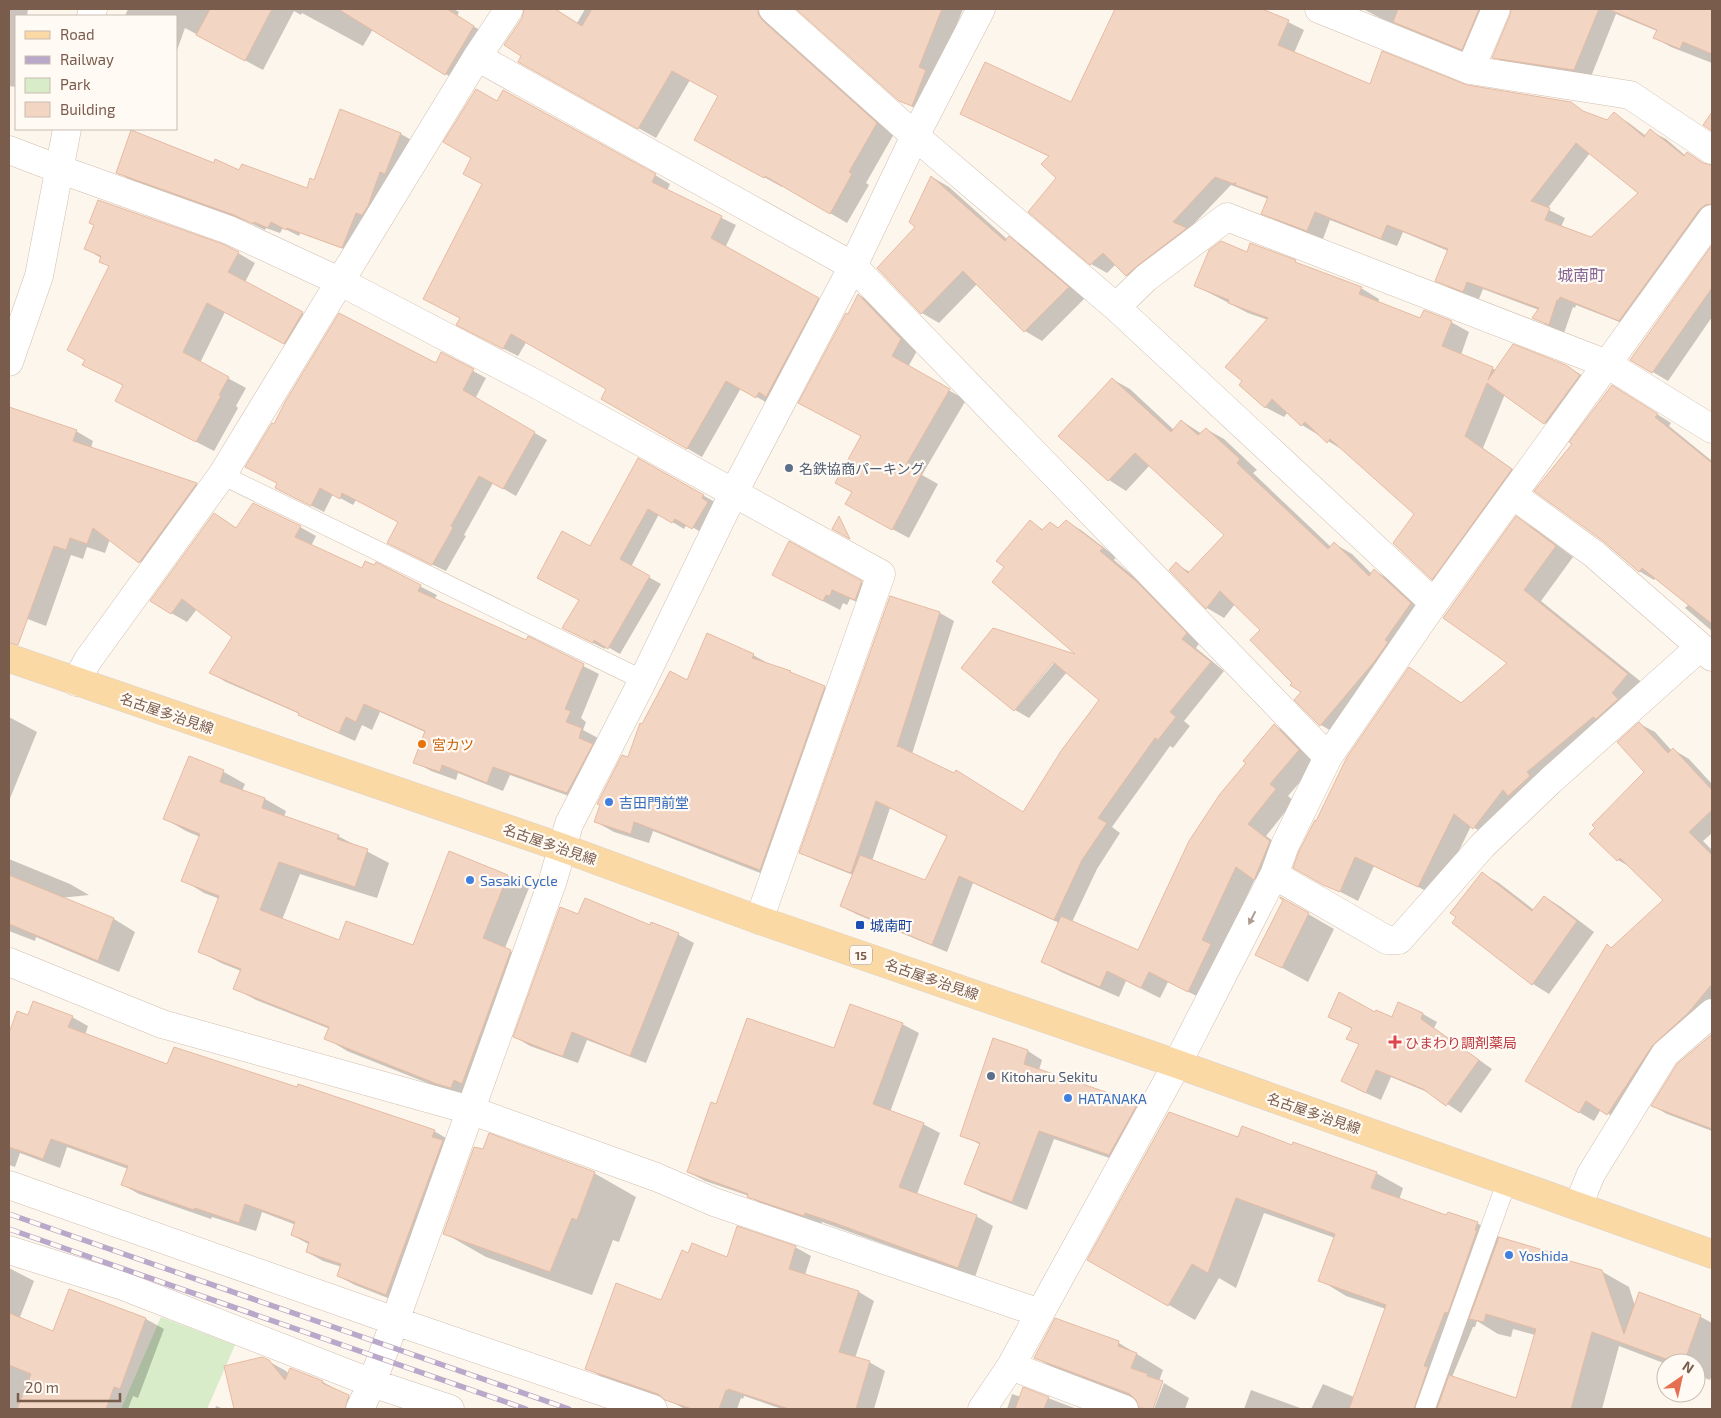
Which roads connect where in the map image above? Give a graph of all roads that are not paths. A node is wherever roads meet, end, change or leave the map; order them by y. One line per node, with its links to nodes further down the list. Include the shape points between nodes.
1 (508, 9): 6 (street)
2 (773, 9): 9 (street)
3 (981, 9): 9 (street)
4 (1319, 9): 7 (street)
5 (1496, 9): 7 (street)
6 (477, 57): 14 (street); 15 (street)
7 (1470, 70): 11 (street, via 1630,95)
8 (68, 130): 12 (street)
9 (916, 136): 14 (street); 16 (street)
10 (9, 150): 12 (street)
11 (1712, 150)
12 (59, 169): 15 (street, via 229,230); 17 (street, via 39,276)
13 (1712, 219): 18 (street)
14 (853, 266): 21 (street); 28 (street)
15 (342, 282): 20 (street); 21 (street)
16 (1116, 308): 18 (street, via 1146,278 1227,216); 23 (street)
17 (9, 362)
18 (1607, 364): 19 (street); 22 (street)
19 (1712, 429)
20 (222, 475): 26 (lane); 27 (street, via 88,660)
21 (734, 492): 26 (street); 31 (street, via 881,574)
22 (1513, 495): 23 (street); 24 (street, via 1594,554)
23 (1434, 603): 28 (street)
24 (1706, 652): 30 (street, via 1637,702 1483,845 1399,940 1387,940)
25 (9, 658): 27 (main road, 名古屋多治見線 / 15)
26 (643, 680): 29 (street, via 569,824)
27 (76, 682): 29 (main road, 名古屋多治見線 / 15)
28 (1328, 757): 30 (street)
29 (563, 848): 31 (main road, 名古屋多治見線 / 15); 35 (street)
30 (1274, 875): 34 (street, one-way to 34)
31 (759, 920): 34 (main road, 名古屋多治見線 / 15)
32 (9, 962): 35 (street, via 162,1024)
33 (1712, 1013): 38 (street, via 1666,1054 1591,1174)
34 (1177, 1064): 36 (main road, 名古屋多治見線 / 15); 41 (street)
35 (470, 1110): 41 (street, via 656,1176 714,1202); 42 (street)
36 (1507, 1181): 38 (main road, 名古屋多治見線 / 15); 50 (lane)
37 (9, 1185): 42 (street)
38 (1578, 1206): 40 (main road, 名古屋多治見線 / 15)
39 (9, 1250): 44 (street, via 123,1286)
40 (1712, 1254)
41 (1040, 1313): 43 (street)
42 (395, 1321): 44 (street); 47 (street)
43 (1011, 1366): 48 (street); 49 (street)
44 (372, 1383): 45 (street); 46 (street)
45 (360, 1409)
46 (450, 1409)
47 (653, 1409)
48 (982, 1409)
49 (1124, 1409)
50 (1425, 1409)

